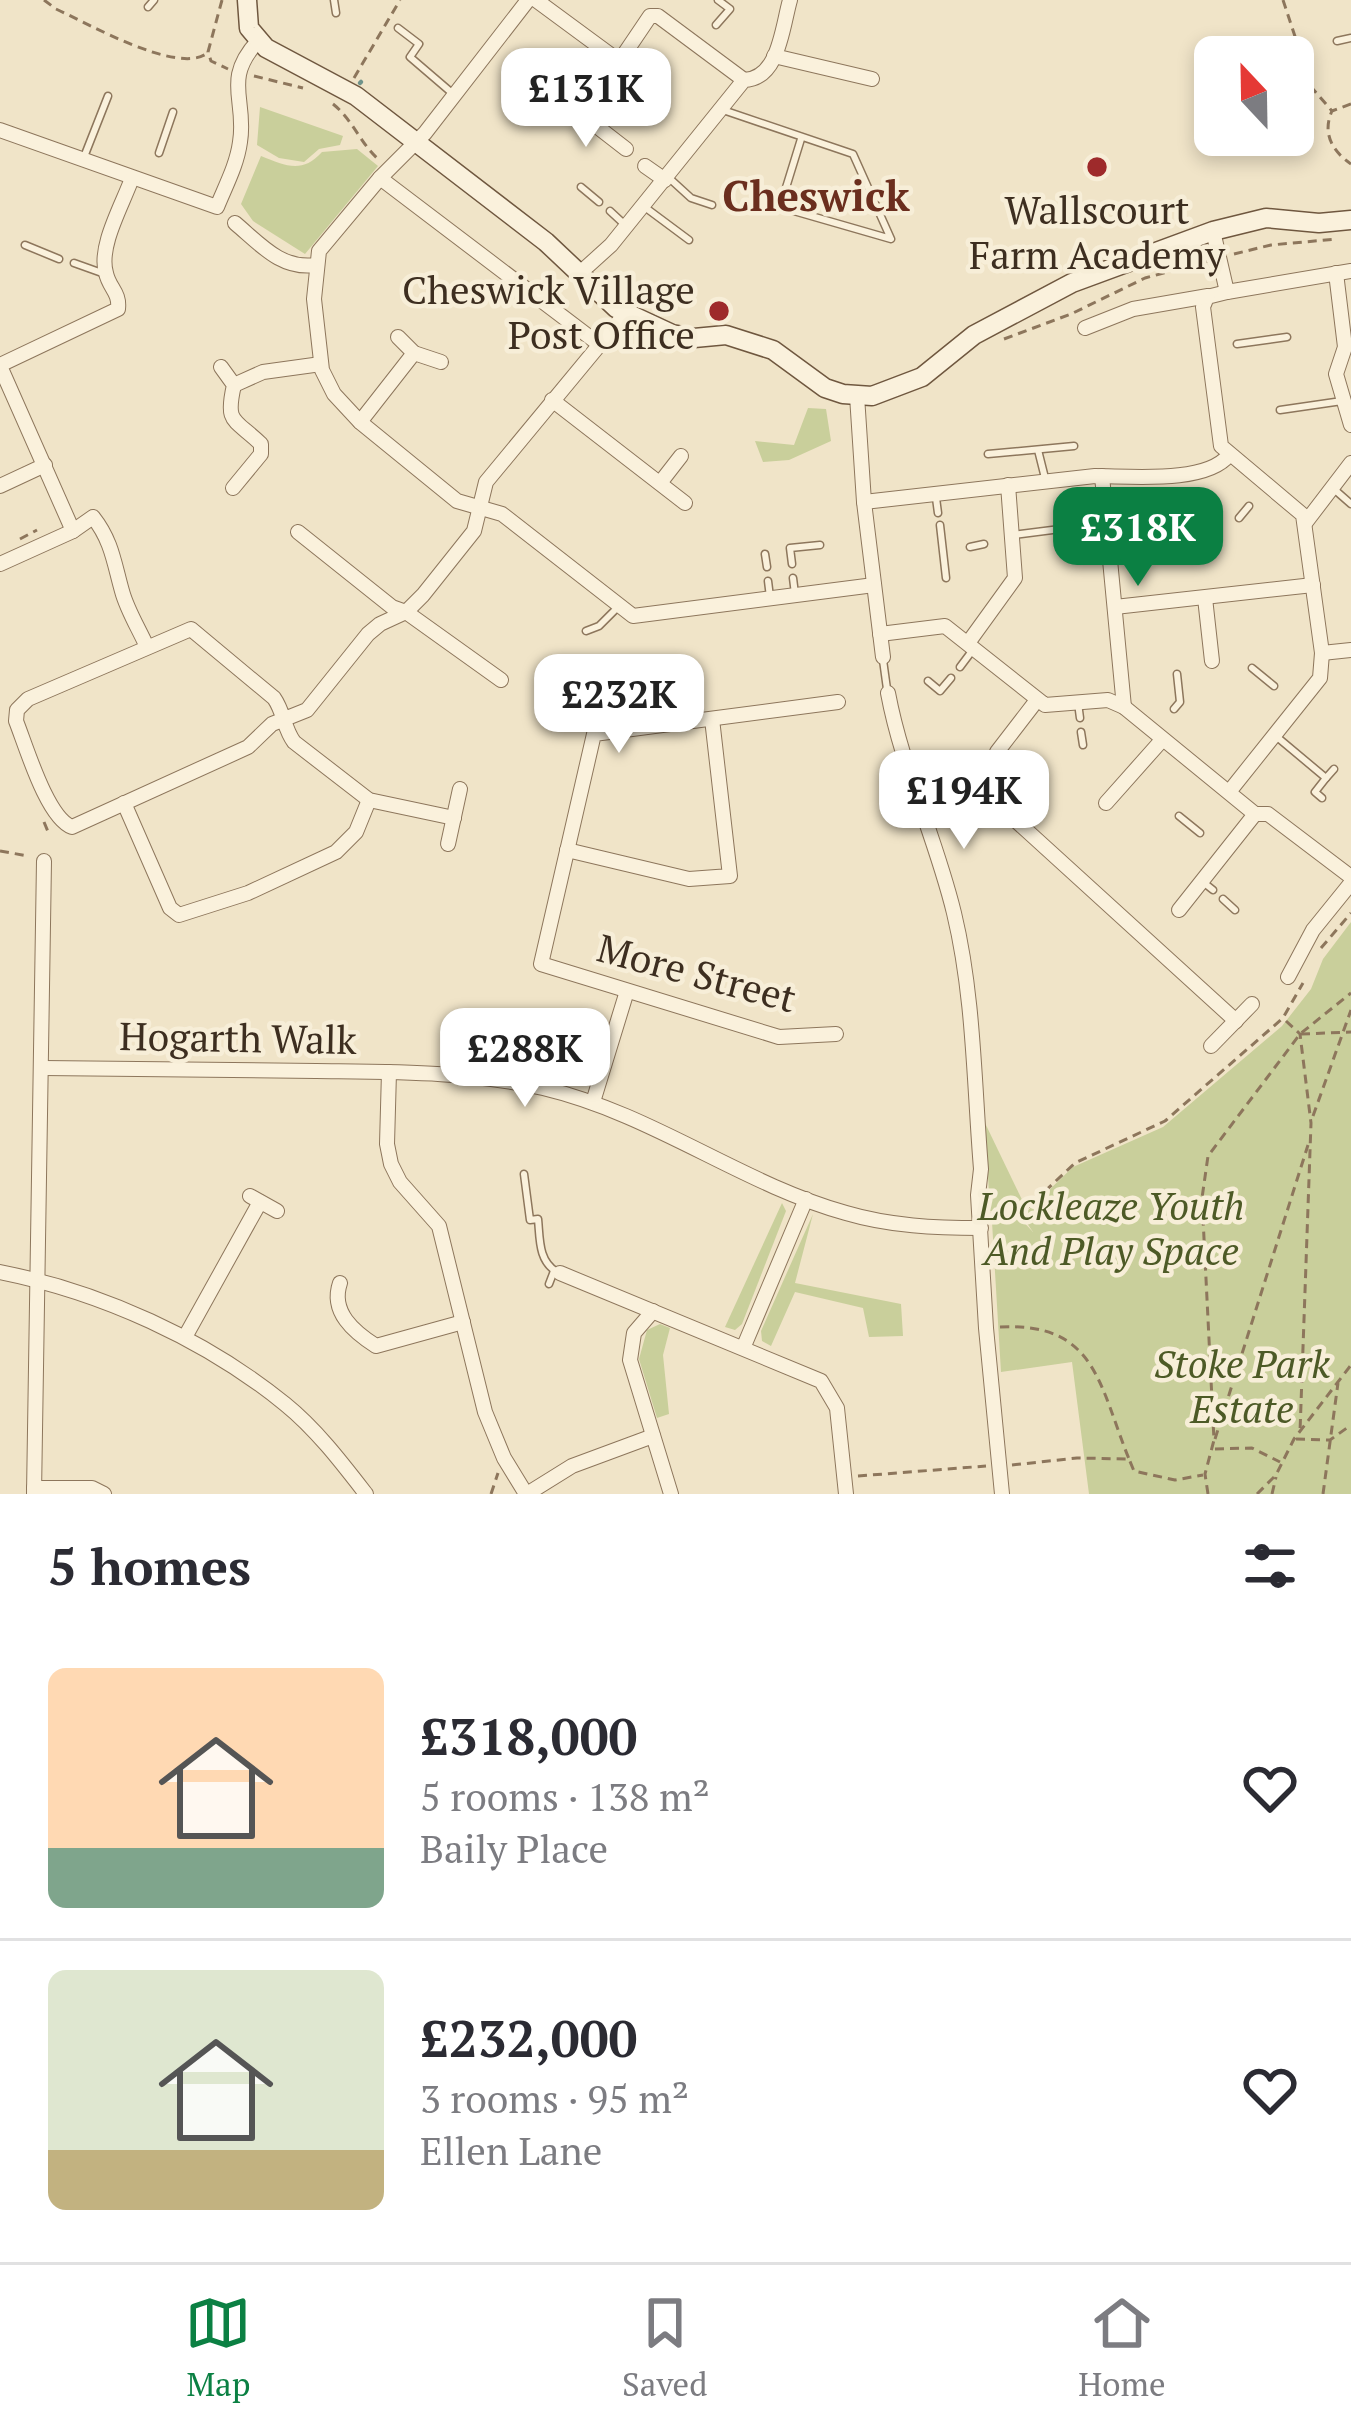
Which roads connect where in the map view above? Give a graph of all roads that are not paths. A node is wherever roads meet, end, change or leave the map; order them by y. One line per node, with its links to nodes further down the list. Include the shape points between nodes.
1 (247, 0): 12 (street, via 245,16)
2 (334, 0): 7 (lane)
3 (532, 0): 15 (street); 19 (street)
4 (660, 0): 8 (street)
5 (718, 0): 9 (lane, via 730,9)
6 (790, 0): 14 (street)
7 (336, 13)
8 (650, 16): 15 (street); 17 (street, via 703,41)
9 (716, 25)
10 (398, 28): 19 (lane, via 419,44 410,56)
11 (1351, 38): 13 (lane)
12 (258, 41): 26 (street); 32 (street, via 238,72 240,142 217,207)
13 (1337, 41)
14 (774, 56): 16 (street); 17 (street, via 760,77)
15 (616, 59): 22 (street)
16 (872, 79)
17 (744, 80): 20 (street)
18 (108, 96): 29 (lane)
19 (455, 96): 26 (street)
20 (720, 109): 25 (lane, via 794,130); 33 (street)
21 (549, 110): 22 (street, via 559,98)
22 (576, 111): 27 (street)
23 (173, 112): 28 (lane)
24 (0, 130): 29 (street)
25 (801, 139): 25 (lane, via 853,154 891,239 780,207)
26 (414, 141): 31 (street); 49 (street)
27 (626, 149)
28 (159, 153)
29 (83, 160): 32 (street)
30 (645, 166): 33 (street)
31 (384, 173): 47 (street, via 319,250); 57 (street)
32 (144, 177): 50 (street, via 106,252)
33 (666, 178): 36 (lane); 37 (street)
34 (580, 187): 35 (lane)
35 (599, 202)
36 (712, 205)
37 (643, 206): 41 (street); 43 (lane)
38 (610, 211): 41 (lane)
39 (1351, 220): 42 (street, via 1266,218)
40 (236, 224): 47 (street, via 280,260)
41 (626, 226): 49 (street)
42 (1214, 231): 51 (street); 64 (street, via 1072,283 974,335 922,377)
43 (688, 240)
44 (25, 245): 45 (lane)
45 (59, 259)
46 (74, 263): 50 (lane)
47 (316, 265): 60 (street)
48 (1344, 272): 51 (street); 66 (street, via 1345,347 1336,369)
49 (580, 273): 52 (street)
50 (106, 274): 61 (street, via 120,302 110,316)
51 (1220, 294): 53 (street, via 1132,309); 73 (street, via 1203,307 1221,446)
52 (625, 314): 57 (street); 64 (street, via 672,334 726,335 773,350 825,388)
53 (1085, 328)
54 (398, 337): 58 (street)
55 (1287, 337): 56 (lane)
56 (1237, 344)
57 (600, 345): 65 (street)
58 (414, 353): 59 (street); 68 (street)
59 (441, 362)
60 (321, 364): 63 (street); 68 (street)
61 (0, 365): 76 (street)
62 (221, 367): 63 (street)
63 (234, 385): 82 (street, via 227,412 261,454)
64 (857, 397): 85 (street)
65 (552, 400): 79 (street); 89 (street, via 486,482)
66 (1342, 401): 67 (lane); 69 (street)
67 (1280, 410)
68 (360, 422): 89 (street, via 457,501)
69 (1351, 425)
70 (1074, 446): 71 (lane)
71 (1038, 450): 72 (lane); 78 (lane)
72 (988, 454)
73 (1229, 455): 77 (street, via 1203,471); 92 (street)
74 (681, 456): 79 (street)
75 (1351, 463): 83 (street)
76 (45, 465): 81 (street); 95 (street)
77 (1102, 476): 78 (street); 110 (street)
78 (1046, 482): 80 (street)
79 (660, 483): 86 (street)
80 (1008, 485): 84 (street); 97 (street)
81 (0, 487)
82 (233, 488)
83 (1332, 488): 87 (lane); 92 (street)
84 (936, 494): 85 (street); 90 (lane)
85 (864, 502): 106 (street)
86 (685, 503)
87 (1351, 504)
88 (1249, 506): 91 (lane)
89 (479, 508): 109 (street, via 502,514); 111 (street, via 474,531)
90 (938, 513)
91 (1239, 518)
92 (1306, 522): 107 (street)
93 (940, 525): 105 (lane)
94 (1068, 528): 97 (lane)
95 (73, 531): 102 (street); 115 (street, via 93,517 100,526)
96 (298, 532): 111 (street)
97 (1008, 539): 114 (street, via 1012,587)
98 (984, 544): 100 (lane)
99 (820, 545): 103 (lane, via 790,548)
100 (970, 547)
101 (765, 554): 104 (lane)
102 (0, 564)
103 (791, 564)
104 (767, 567)
105 (946, 578)
106 (874, 585): 109 (street, via 769,589 633,616); 113 (street)
107 (1313, 585): 108 (street); 117 (street)
108 (1205, 598): 110 (street); 119 (street)
109 (619, 605): 112 (lane)
110 (1115, 608): 132 (street)
111 (406, 612): 124 (street); 135 (street, via 368,634 307,710)
112 (586, 631)
113 (880, 634): 114 (street, via 945,626); 118 (street)
114 (971, 646): 120 (lane); 129 (street)
115 (147, 647): 135 (street, via 191,629 274,698); 149 (street, via 17,710 64,825)
116 (1351, 650): 117 (street)
117 (1322, 653): 131 (street, via 1320,678)
118 (883, 657): 127 (lane)
119 (1212, 661)
120 (960, 667)
121 (1252, 668): 126 (lane)
122 (1177, 674): 133 (lane)
123 (951, 678): 125 (lane, via 940,691)
124 (501, 680)
125 (928, 681)
126 (1274, 686)
127 (888, 692): 145 (street)
128 (1285, 695): 131 (lane)
129 (1037, 700): 132 (street, via 1078,711 1108,700); 141 (street)
130 (838, 702): 134 (street)
131 (1298, 706): 138 (street)
132 (1124, 707): 139 (street)
133 (1174, 709)
134 (712, 719): 156 (street, via 594,734); 156 (street, via 730,876 689,879)
135 (285, 720): 148 (street, via 294,742); 149 (street, via 241,750)
136 (1165, 720): 139 (lane)
137 (1081, 732): 140 (lane)
138 (1274, 735): 143 (lane); 146 (street)
139 (1158, 736): 146 (street); 150 (street)
140 (1083, 745)
141 (997, 752)
142 (1334, 769): 143 (lane)
143 (1326, 778): 147 (lane, via 1315,792)
144 (460, 789): 153 (street)
145 (916, 790): 165 (street, via 939,781 980,788); 174 (street, via 962,952)
146 (1229, 792): 151 (street)
147 (1322, 798)
148 (369, 800): 149 (street, via 356,832 336,852 179,915); 153 (street)
149 (124, 803)
150 (1106, 803)
151 (1255, 814): 158 (street, via 1268,814); 160 (street, via 1218,850 1208,886)
152 (1180, 816): 154 (lane)
153 (454, 818): 155 (street)
154 (1200, 833)
155 (448, 844)
156 (567, 850): 163 (street, More Street, via 542,964)
157 (44, 866): 168 (street)
158 (1351, 880): 162 (street)
159 (1223, 899): 161 (lane)
160 (1179, 910)
161 (1235, 910)
162 (1288, 977)
163 (627, 991): 166 (street, More Street, via 779,1037); 170 (street)
164 (1252, 1004): 165 (street)
165 (1236, 1021): 167 (street)
166 (836, 1034)
167 (1211, 1046)
168 (43, 1068): 169 (street, Hogarth Walk); 178 (street)
169 (389, 1072): 170 (street, Hogarth Walk, via 509,1082); 180 (street, via 389,1158 439,1226)
170 (592, 1102): 172 (street, Hogarth Walk)
171 (537, 1180): 176 (lane, via 525,1178 530,1220 540,1219 542,1255)
172 (806, 1199): 174 (street, Hogarth Walk, via 898,1224); 182 (street)
173 (277, 1211): 181 (street, via 255,1199)
174 (982, 1222): 190 (street)
175 (0, 1272): 178 (street)
176 (554, 1276): 179 (street)
177 (340, 1283): 180 (street, via 338,1309 369,1348)
178 (39, 1284): 181 (street); 185 (street)
179 (653, 1311): 182 (street); 183 (street, via 638,1325 630,1352)
180 (463, 1322): 188 (street, via 485,1412)
181 (185, 1337): 187 (street, via 286,1405)
182 (744, 1346): 184 (street, via 825,1384 838,1415)
183 (653, 1436): 188 (street, via 572,1466); 189 (street)
184 (845, 1486)
185 (34, 1491): 186 (street)
186 (104, 1494)
187 (366, 1494)
188 (527, 1494)
189 (671, 1494)
190 (1002, 1494)

